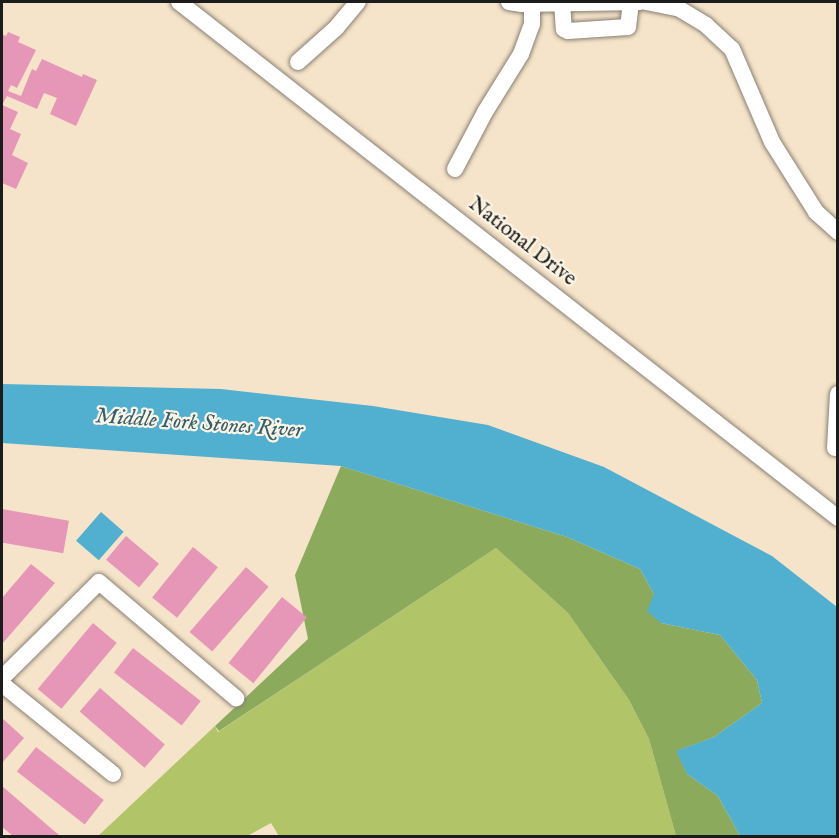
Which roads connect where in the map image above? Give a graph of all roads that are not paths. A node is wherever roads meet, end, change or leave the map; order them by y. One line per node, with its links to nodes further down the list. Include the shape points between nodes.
1 (179, 2): 14 (street, National Drive)
2 (358, 2): 9 (street)
3 (509, 2): 8 (street)
4 (631, 2): 5 (street); 7 (street); 7 (street, via 628,27 568,31 564,29)
5 (640, 2)
6 (646, 2): 11 (street, via 678,8 706,25 732,49 772,141 816,212)
7 (562, 3): 8 (street)
8 (532, 4): 10 (street, via 532,24 521,54)
9 (298, 62)
10 (455, 169)
11 (837, 232)
12 (837, 394): 13 (street)
13 (835, 448)
14 (837, 518)
15 (2, 678): 17 (street, via 99,582)
16 (2, 684): 18 (street)
17 (236, 698)
18 (113, 774)

